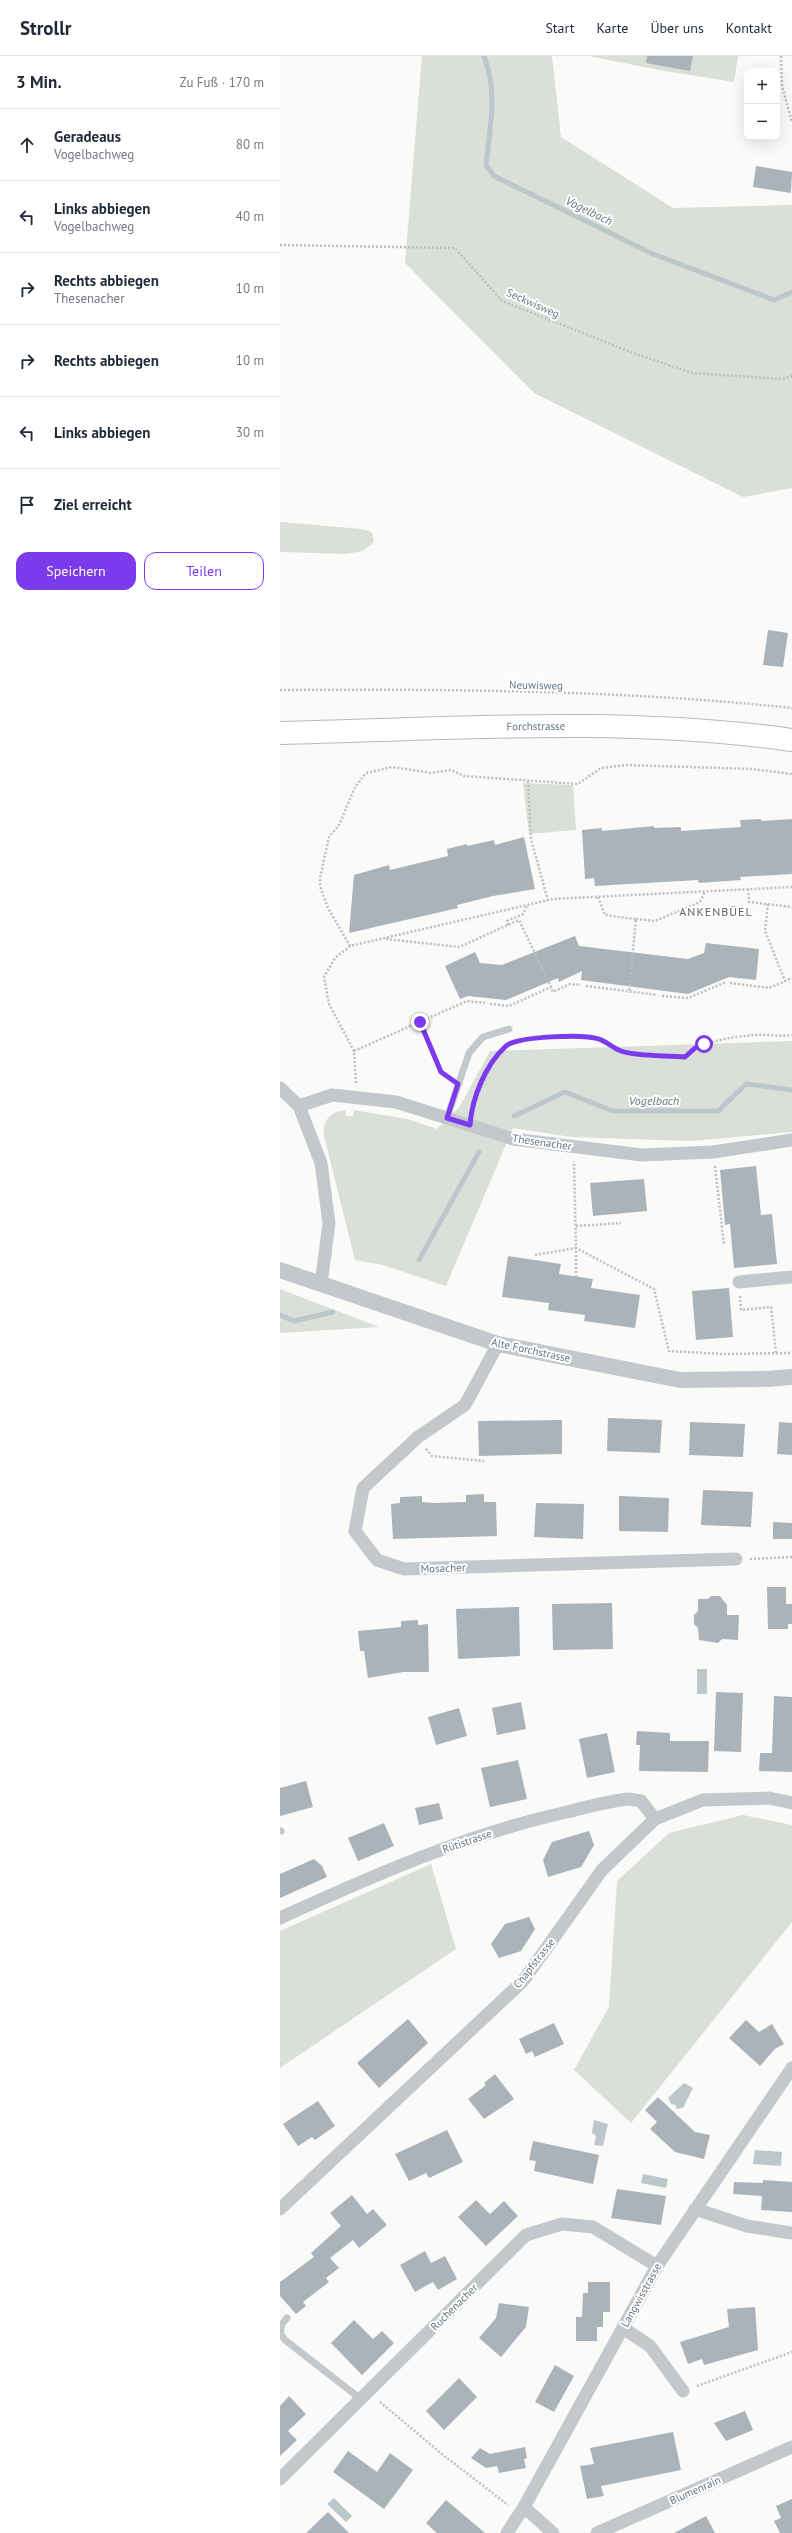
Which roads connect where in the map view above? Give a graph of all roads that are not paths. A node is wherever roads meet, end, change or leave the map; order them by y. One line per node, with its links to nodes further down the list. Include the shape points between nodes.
1 (280, 720): 2 (highway, Forchstrasse, via 639,715 715,719)
2 (792, 728)
3 (280, 733): 4 (highway, Forchstrasse, via 593,727 716,731)
4 (792, 740)
5 (509, 1029): 8 (lane, via 483,1037 469,1053)
6 (280, 1088): 7 (street)
7 (299, 1106): 8 (street, Thesenacher, via 332,1095 396,1102); 13 (street, via 321,1163 329,1223)
8 (447, 1118): 9 (street, Thesenacher, via 513,1139 642,1155 713,1152)
9 (792, 1140)
10 (280, 1270): 13 (street, Alte Forchstrasse)
11 (792, 1277): 12 (street)
12 (739, 1282)
13 (321, 1284): 14 (street, Alte Forchstrasse)
14 (498, 1344): 15 (street, Alte Forchstrasse, via 680,1380 768,1380); 16 (street, Mosacher, via 465,1405 418,1437 363,1488 356,1531 377,1560 404,1569)
15 (792, 1377)
16 (736, 1559)
17 (792, 1803): 18 (street, Chapfstrasse, via 769,1798 703,1800)
18 (655, 1819): 19 (street, Rütistrasse, via 641,1801 629,1799 548,1816 503,1828 420,1858); 21 (street, Chapfstrasse, via 602,1870 523,1981)
19 (280, 1918)
20 (792, 2068): 22 (street, Langwisstrasse)
21 (280, 2209)
22 (695, 2209): 23 (street, via 747,2226); 24 (street, Langwisstrasse)
23 (792, 2233)
24 (657, 2266): 26 (street, Langwisstrasse); 29 (street, Ruchenacher, via 593,2227 562,2224 526,2235)
25 (287, 2318): 27 (lane, via 282,2324)
26 (623, 2328): 28 (street, via 650,2346); 32 (street, Langwisstrasse)
27 (280, 2334): 29 (lane)
28 (683, 2391)
29 (366, 2397): 31 (street, Ruchenacher)
30 (792, 2447): 35 (street, Blumenrain)
31 (280, 2479)
32 (522, 2510): 33 (street, Langwisstrasse); 34 (street)
33 (507, 2533)
34 (553, 2533)
35 (597, 2533)

